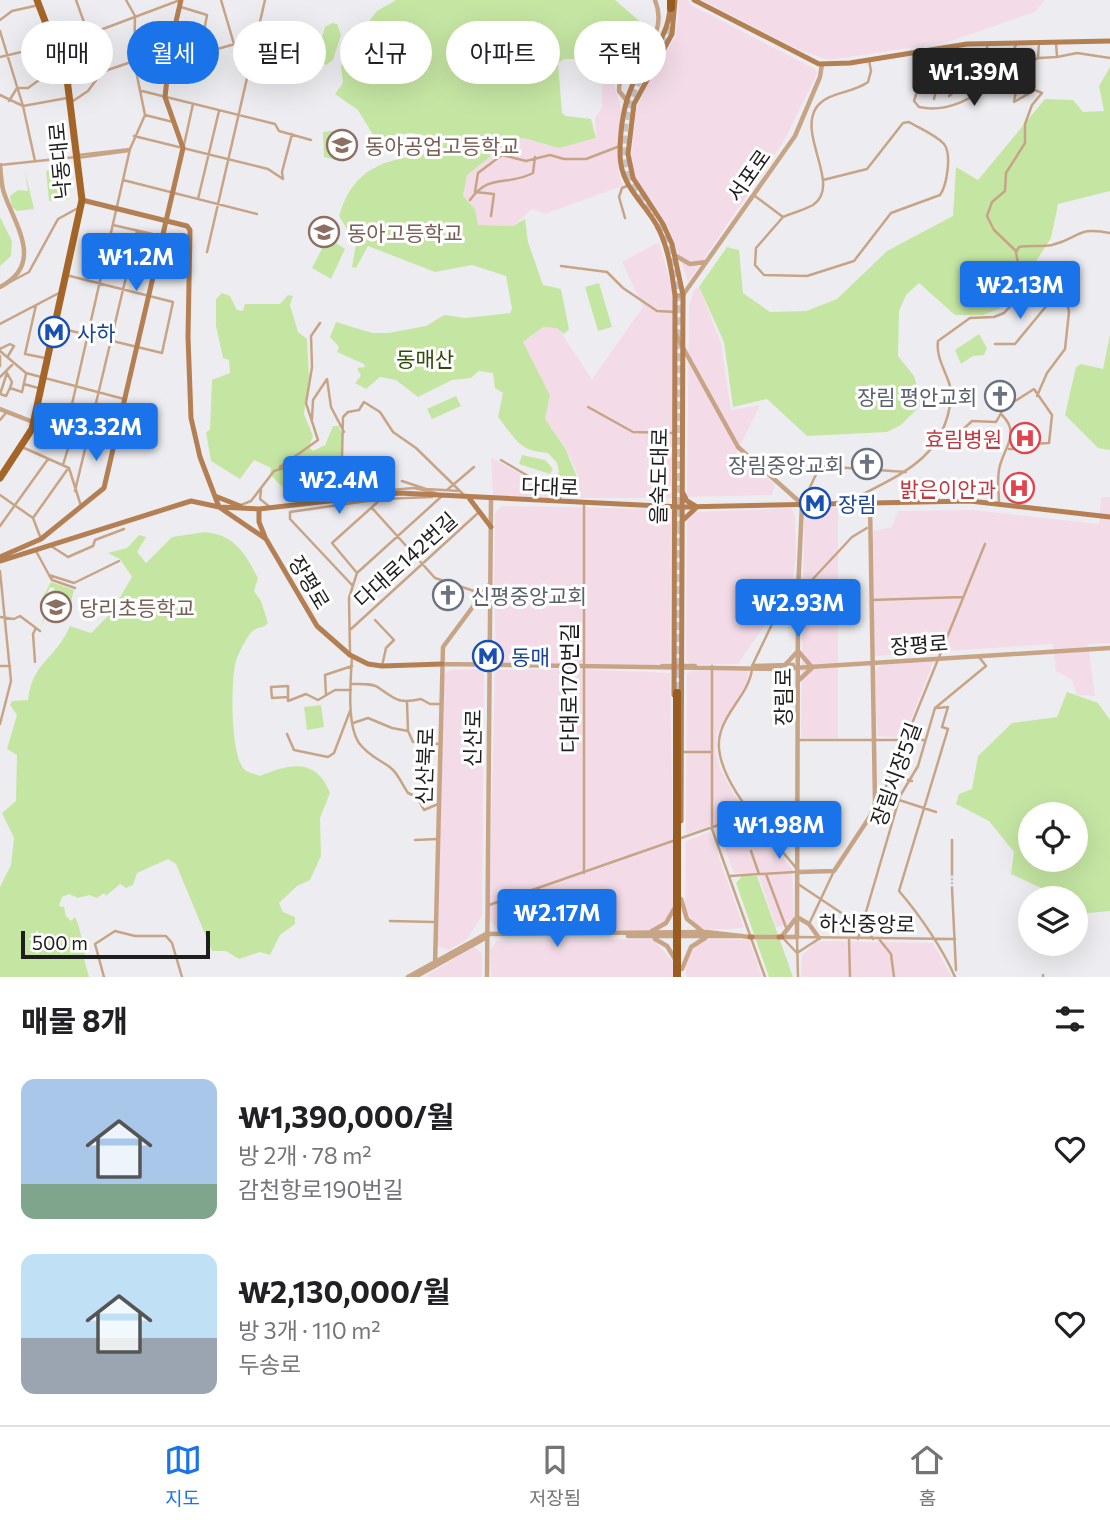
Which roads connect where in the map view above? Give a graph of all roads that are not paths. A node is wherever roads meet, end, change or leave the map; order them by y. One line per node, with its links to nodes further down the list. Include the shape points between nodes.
1 (76, 0): 13 (street)
2 (126, 0): 10 (street)
3 (221, 0): 20 (street)
4 (265, 0): 17 (street)
5 (655, 0): 52 (street, via 660,20 657,33 620,75 619,91)
6 (694, 0): 33 (main road)
7 (180, 2): 10 (street); 15 (main road); 16 (street, via 206,15)
8 (38, 3): 11 (street); 12 (main road, 낙동대로)
9 (672, 3): 52 (main road, 을숙도대로, via 672,34)
10 (135, 16): 14 (street); 18 (street)
11 (0, 20)
12 (45, 21)
13 (86, 21)
14 (135, 21)
15 (176, 21)
16 (205, 21)
17 (260, 21)
18 (113, 24)
19 (0, 31): 27 (street)
20 (233, 41)
21 (1110, 41): 22 (main road)
22 (1056, 42): 24 (main road); 29 (street)
23 (1018, 43): 24 (main road); 25 (main road); 42 (street, via 1005,65 979,74)
24 (1039, 43): 30 (street)
25 (988, 44): 32 (main road); 50 (street, via 976,63 939,82)
26 (21, 53): 27 (street)
27 (6, 56): 28 (street); 43 (street)
28 (0, 57)
29 (1057, 57): 30 (street); 31 (street, via 1077,53)
30 (1038, 58): 34 (street)
31 (1110, 58)
32 (869, 60): 33 (main road); 72 (street, via 868,82 824,100 811,118)
33 (822, 64): 76 (street, 서포로, via 795,136)
34 (1020, 67): 47 (street); 92 (street, via 1014,102 1035,90 1042,93 1025,124 1025,143 1006,173 1005,191 992,202 987,216)
35 (920, 82): 47 (street, via 914,101 919,107 943,109)
36 (33, 84): 43 (street)
37 (68, 84): 49 (main road, 낙동대로)
38 (94, 84): 49 (street, via 88,92)
39 (139, 84): 44 (street)
40 (166, 84): 48 (main road)
41 (245, 84): 57 (street)
42 (973, 84): 46 (street, via 964,83); 47 (street)
43 (17, 88): 51 (street); 54 (street)
44 (141, 91): 48 (street); 56 (street)
45 (0, 95): 51 (street)
46 (949, 96)
47 (972, 96)
48 (164, 97): 53 (street); 58 (main road)
49 (71, 99): 54 (street); 66 (main road, 낙동대로)
50 (934, 99)
51 (9, 101): 54 (street)
52 (630, 103): 62 (main road, 을숙도대로); 93 (main road, 을숙도대로, via 631,173)
53 (193, 104): 55 (street); 63 (street)
54 (23, 106): 69 (street)
55 (219, 111): 57 (street); 65 (street)
56 (145, 115): 58 (street); 60 (street)
57 (238, 115): 59 (street, via 275,124 279,131); 68 (street)
58 (174, 122): 63 (main road)
59 (292, 134): 61 (street); 68 (street, via 283,179 268,169)
60 (134, 135): 63 (street); 64 (street)
61 (311, 140)
62 (620, 146): 67 (street, via 586,159); 73 (main road, 을숙도대로, via 621,179)
63 (183, 148): 65 (street); 75 (main road)
64 (130, 150): 66 (street); 71 (street)
65 (208, 154): 68 (street); 77 (street)
66 (77, 157): 69 (street); 79 (main road, 낙동대로)
67 (535, 157): 74 (street, via 536,169 530,175 513,182 495,180); 74 (street, via 526,161 502,155 478,173)
68 (228, 159): 80 (street)
69 (35, 161): 70 (street)
70 (0, 165): 97 (street, via 4,193 24,241 23,257)
71 (123, 180): 75 (street); 81 (street)
72 (823, 180): 84 (street, via 813,204); 84 (street, via 867,169 903,122 942,142 946,149 946,183 940,195 891,213 854,261 807,276 764,275 755,265 756,248)
73 (627, 186): 85 (street, via 619,197); 105 (main road, 을숙도대로, via 664,242)
74 (475, 192): 78 (street); 83 (street, via 494,194)
75 (173, 193): 77 (street); 86 (main road)
76 (754, 195): 84 (street); 94 (street, 서포로)
77 (198, 199): 80 (street)
78 (470, 200)
79 (81, 203): 81 (main road); 96 (main road, 낙동대로); 97 (street, via 58,219 29,272)
80 (218, 204): 82 (street); 91 (street)
81 (117, 209): 86 (main road); 87 (street)
82 (257, 214)
83 (491, 216)
84 (783, 217)
85 (625, 218)
86 (167, 221): 90 (main road); 170 (main road, via 190,230 191,418)
87 (113, 225): 88 (street); 98 (street)
88 (137, 231): 90 (street); 102 (street)
89 (1110, 233): 92 (street, via 1090,228 1049,246 1019,247)
90 (162, 237): 104 (main road)
91 (207, 252)
92 (1016, 252): 100 (street)
93 (676, 256): 94 (street, via 690,264); 103 (main road, 을숙도대로)
94 (707, 262): 103 (street, 서포로)
95 (561, 266): 108 (street, via 607,272 657,311)
96 (66, 275): 98 (street); 101 (main road, 낙동대로)
97 (10, 282): 99 (street)
98 (99, 284): 102 (street); 112 (street)
99 (0, 287)
100 (1026, 289): 106 (street, via 1036,278 1041,299); 147 (street, via 1004,313 970,318 938,341 951,399)
101 (63, 290): 107 (street); 111 (main road, 낙동대로)
102 (123, 290): 104 (street); 114 (street)
103 (683, 295): 105 (street); 116 (main road, 을숙도대로)
104 (149, 296): 117 (main road); 117 (street, via 173,302 162,353)
105 (675, 296): 108 (main road, 을숙도대로)
106 (1048, 304): 115 (street, via 1015,344); 135 (street, via 1068,306 1068,332 1065,349)
107 (36, 305): 110 (street); 121 (street, via 25,354)
108 (676, 312): 113 (main road, 을숙도대로)
109 (320, 323): 143 (street, via 311,336 306,403)
110 (0, 324)
111 (55, 327): 112 (street); 121 (main road, 낙동대로)
112 (88, 335): 114 (street); 131 (street)
113 (677, 335): 116 (street); 145 (main road, 을숙도대로)
114 (111, 341): 117 (street); 134 (street)
115 (995, 344)
116 (683, 346): 124 (main road, 을숙도대로); 125 (street)
117 (137, 347): 136 (main road)
118 (0, 350): 120 (street); 120 (street, via 14,346)
119 (0, 356): 123 (street)
120 (8, 356): 122 (street)
121 (48, 358): 129 (main road, 낙동대로)
122 (13, 364): 126 (street); 127 (street)
123 (0, 366)
124 (682, 370): 125 (street); 163 (main road, 을숙도대로)
125 (695, 372): 178 (street, via 738,447)
126 (7, 373): 128 (street); 132 (street); 132 (street, via 1,394 6,396)
127 (26, 373): 129 (street); 130 (street)
128 (0, 377)
129 (43, 379): 131 (street); 133 (main road, 낙동대로)
130 (24, 384): 132 (street, via 22,392); 133 (street)
131 (75, 387): 134 (street); 153 (street, via 70,413 78,415)
132 (10, 388)
133 (41, 388): 142 (main road, 낙동대로)
134 (99, 392): 136 (street); 146 (street)
135 (1037, 396): 140 (street, via 1034,388 1029,389 1004,408); 150 (street, via 1052,415 1049,443)
136 (124, 399): 148 (main road)
137 (588, 407): 145 (street, via 633,432)
138 (0, 409): 139 (street)
139 (6, 412): 141 (street); 142 (street)
140 (1002, 415): 147 (street, via 996,422 972,421 956,436); 150 (street, via 1010,422)
141 (0, 420)
142 (33, 422): 149 (main road, 낙동대로)
143 (312, 423): 144 (street, via 313,400 327,379 331,407); 156 (street, via 318,434 316,444)
144 (344, 433): 156 (street, via 342,458 335,462); 161 (street, via 345,414 367,403)
145 (676, 433): 168 (main road, 을숙도대로)
146 (88, 437): 148 (street); 164 (street)
147 (938, 442): 157 (street)
148 (114, 443): 183 (main road, via 104,488)
149 (22, 447): 151 (street); 158 (main road, 낙동대로)
150 (1009, 449): 179 (street, via 999,469)
151 (48, 459): 153 (street); 181 (street)
152 (501, 460): 174 (street, via 560,495)
153 (63, 465): 155 (street)
154 (474, 467): 161 (street)
155 (69, 468): 164 (street); 193 (street)
156 (274, 471): 160 (street)
157 (906, 472): 176 (street); 178 (street, via 820,466)
158 (0, 478)
159 (402, 481): 162 (street)
160 (263, 485): 180 (street, via 251,501); 188 (street, via 260,499)
161 (453, 485): 165 (street); 166 (street)
162 (426, 489): 166 (street); 166 (street); 167 (street)
163 (681, 490): 185 (main road, 을숙도대로); 186 (main road)
164 (75, 491): 183 (street)
165 (460, 491): 166 (street); 171 (street)
166 (444, 493): 171 (main road, 다대로); 172 (street); 188 (main road, 다대로, via 399,493); 200 (street)
167 (344, 494)
168 (675, 494): 182 (main road, via 673,501); 185 (main road, 을숙도대로)
169 (0, 495): 181 (street)
170 (215, 496): 180 (main road); 184 (main road)
171 (468, 498): 173 (main road, 다대로); 191 (main road)
172 (381, 499): 189 (street); 213 (street, via 288,515)
173 (491, 499): 174 (main road, 다대로); 197 (street, 신산로)
174 (560, 502): 175 (main road, 다대로)
175 (584, 502): 182 (main road, 다대로); 234 (street, 다대로170번길)
176 (848, 502): 177 (main road, 다대로); 178 (main road, 다대로)
177 (869, 502): 179 (main road, 다대로); 198 (street)
178 (802, 504): 186 (main road, 다대로); 215 (street, 장림로)
179 (999, 504): 192 (main road, 다대로)
180 (238, 505): 187 (main road)
181 (15, 506): 193 (street); 196 (street)
182 (663, 506): 185 (main road, 다대로); 194 (main road)
183 (81, 507): 201 (main road)
184 (219, 507): 187 (main road, 다대로); 202 (main road, 장평로); 204 (main road, 다대로, via 198,501 175,503)
185 (678, 507): 186 (main road, 다대로); 194 (main road, 을숙도대로); 195 (main road, 을숙도대로)
186 (697, 507): 195 (main road)
187 (246, 508): 190 (main road, 다대로)
188 (272, 508): 190 (main road, 다대로)
189 (372, 508): 200 (street); 210 (street, via 332,543)
190 (259, 509): 202 (main road)
191 (481, 510): 197 (main road); 208 (street, 다대로142번길)
192 (1110, 517)
193 (33, 518): 201 (street)
194 (675, 518): 244 (main road, 을숙도대로)
195 (682, 521): 244 (main road, 을숙도대로)
196 (0, 526)
197 (491, 527): 212 (street, 신산로)
198 (868, 528): 215 (street, via 852,537); 218 (street)
199 (124, 529): 204 (street, via 68,557)
200 (397, 536): 208 (street); 210 (street)
201 (41, 538): 206 (main road)
202 (266, 540): 228 (main road, 장평로, via 317,626)
203 (985, 544): 217 (street)
204 (51, 546): 205 (main road, 다대로)
205 (36, 551): 206 (main road, 다대로); 211 (street)
206 (0, 559)
207 (119, 561): 211 (street, via 74,583)
208 (422, 564): 216 (street, via 438,580); 223 (street, 다대로142번길)
209 (0, 570): 220 (street)
210 (357, 573): 213 (street)
211 (49, 575): 214 (street)
212 (490, 584): 216 (street, 신산북로); 233 (street, 신산로)
213 (352, 585): 223 (street)
214 (75, 588)
215 (798, 590): 226 (street, 장림로); 242 (street, via 785,597)
216 (482, 594): 232 (street, 신산북로, via 444,645)
217 (962, 597): 218 (street); 229 (street)
218 (869, 600): 231 (street)
219 (0, 617): 220 (street)
220 (5, 619): 222 (street, via 20,616); 236 (street)
221 (375, 620): 238 (street, via 394,640 386,648)
222 (36, 628): 224 (street); 230 (street)
223 (350, 630): 228 (street)
224 (40, 631)
225 (1110, 647): 227 (street, 장평로)
226 (798, 651): 239 (street); 240 (street); 243 (street, 장림로)
227 (979, 654): 229 (street, 장평로); 253 (street, 장림시장5길, via 986,666)
228 (351, 655): 237 (street); 238 (main road, 장평로)
229 (938, 657): 231 (street, 장평로); 260 (street)
230 (35, 662)
231 (872, 662): 240 (street, 장평로); 259 (street)
232 (442, 664): 233 (street, 장평로); 238 (main road, 장평로); 252 (street, 신산북로)
233 (489, 664): 234 (street, 장평로); 292 (street, 신산로)
234 (584, 665): 244 (street, 장평로); 283 (street, 다대로170번길)
235 (0, 666): 236 (street)
236 (10, 666): 256 (street, via 10,692)
237 (352, 666): 246 (street); 249 (street, via 325,675)
238 (382, 666)
239 (785, 666): 242 (street, 장평로); 243 (street, 장평로)
240 (811, 666): 243 (street, 장평로); 245 (street)
241 (712, 667): 242 (street, 장평로); 244 (street, 장평로); 264 (street)
242 (752, 667): 243 (street, 장평로); 273 (street, via 749,684 720,732 718,747 732,785)
243 (798, 667): 245 (street, 장림로)
244 (678, 668): 265 (main road, 을숙도대로); 274 (main road, 을숙도대로)
245 (798, 681): 261 (street, 장림로)
246 (351, 684): 247 (street); 251 (street, via 379,687 390,698)
247 (351, 690): 249 (street); 254 (street)
248 (678, 693): 274 (highway)
249 (326, 695): 250 (street, via 318,700 306,694 292,701)
250 (288, 697): 250 (street, via 272,698 271,687 288,686)
251 (407, 702): 252 (street, via 421,699); 257 (street)
252 (442, 704): 263 (street, 신산북로)
253 (935, 708): 262 (street, 장림시장5길); 271 (street, via 948,707 942,727 948,729)
254 (351, 709): 255 (street); 258 (street, via 334,753 328,757 294,750)
255 (353, 723): 257 (street, via 369,718); 270 (street, via 359,744 394,771 424,810)
256 (0, 724)
257 (408, 730): 263 (street, via 413,742)
258 (287, 734)
259 (874, 738): 260 (street); 261 (street); 268 (street)
260 (906, 739): 262 (street); 266 (street)
261 (798, 740): 282 (street, 장림로)
262 (926, 740): 267 (street, 장림시장5길)
263 (440, 744): 270 (street, 신산북로)
264 (712, 751): 265 (street); 275 (street)
265 (682, 752): 274 (main road, 을숙도대로)
266 (891, 775): 267 (street); 268 (street)
267 (912, 781): 269 (street, 장림시장5길)
268 (878, 801): 269 (street); 281 (street)
269 (899, 801): 271 (street); 297 (street, 장림시장5길)
270 (438, 804): 276 (street, 신산북로)
271 (925, 809): 272 (street); 311 (street, via 899,891 923,918)
272 (936, 812)
273 (753, 813): 275 (street); 282 (street)
274 (679, 820): 279 (highway, 을숙도대로)
275 (712, 829): 279 (street); 287 (street)
276 (437, 839): 277 (street); 295 (street, 신산북로)
277 (415, 840)
278 (952, 840): 286 (street)
279 (679, 841): 283 (street); 290 (highway, 을숙도대로)
280 (751, 851): 284 (street)
281 (834, 871): 282 (street); 291 (street)
282 (799, 872): 285 (street); 288 (street, 장림로)
283 (584, 873): 292 (street)
284 (759, 874): 285 (street); 287 (street)
285 (766, 874): 298 (street)
286 (952, 874)
287 (730, 876): 303 (street)
288 (798, 884): 291 (street); 293 (street, 장림로)
289 (952, 888): 312 (street)
290 (679, 897): 299 (street, via 691,923); 300 (street, via 671,917); 301 (highway, 을숙도대로)
291 (818, 899): 296 (street); 297 (street)
292 (486, 906): 302 (street, 신산로)
293 (797, 917): 296 (street); 298 (street); 305 (street, 장림로)
294 (390, 921): 295 (street)
295 (434, 922): 313 (street, 신산북로)
296 (809, 924): 306 (street)
297 (861, 927): 308 (street, 장림시장5길); 309 (street)
298 (787, 930): 304 (street)
299 (706, 934): 301 (street, 하신중앙로); 303 (street, 하신중앙로); 318 (street, via 691,947)
300 (647, 935): 301 (street, 하신중앙로); 302 (street, 하신중앙로); 318 (street, via 667,946)
301 (679, 935): 318 (highway, 을숙도대로)
302 (486, 936): 314 (street); 316 (street); 323 (street, 신산로)
303 (751, 937): 304 (street, 하신중앙로); 324 (street)
304 (780, 937): 305 (street, 하신중앙로); 315 (street)
305 (797, 937): 306 (street, 하신중앙로); 315 (street, 장림로)
306 (819, 938): 307 (street, 하신중앙로); 315 (street)
307 (849, 939): 308 (street, 하신중앙로); 326 (street)
308 (858, 939): 309 (street, 하신중앙로)
309 (873, 939): 310 (street, 하신중앙로)
310 (879, 939): 311 (street, 하신중앙로); 327 (street, via 891,954)
311 (932, 939): 312 (street, 하신중앙로); 328 (street)
312 (955, 939): 317 (street)
313 (434, 948): 314 (street); 316 (street, 신산북로)
314 (449, 953): 316 (street)
315 (797, 953): 325 (street, 장림로)
316 (435, 963): 321 (street); 322 (street)
317 (956, 970)
318 (679, 973)
319 (104, 977): 320 (street, via 95,944 115,931 166,936)
320 (181, 977)
321 (408, 977)
322 (415, 977)
323 (487, 977)
324 (765, 977)
325 (798, 977)
326 (850, 977)
327 (894, 977)
328 (955, 977)

